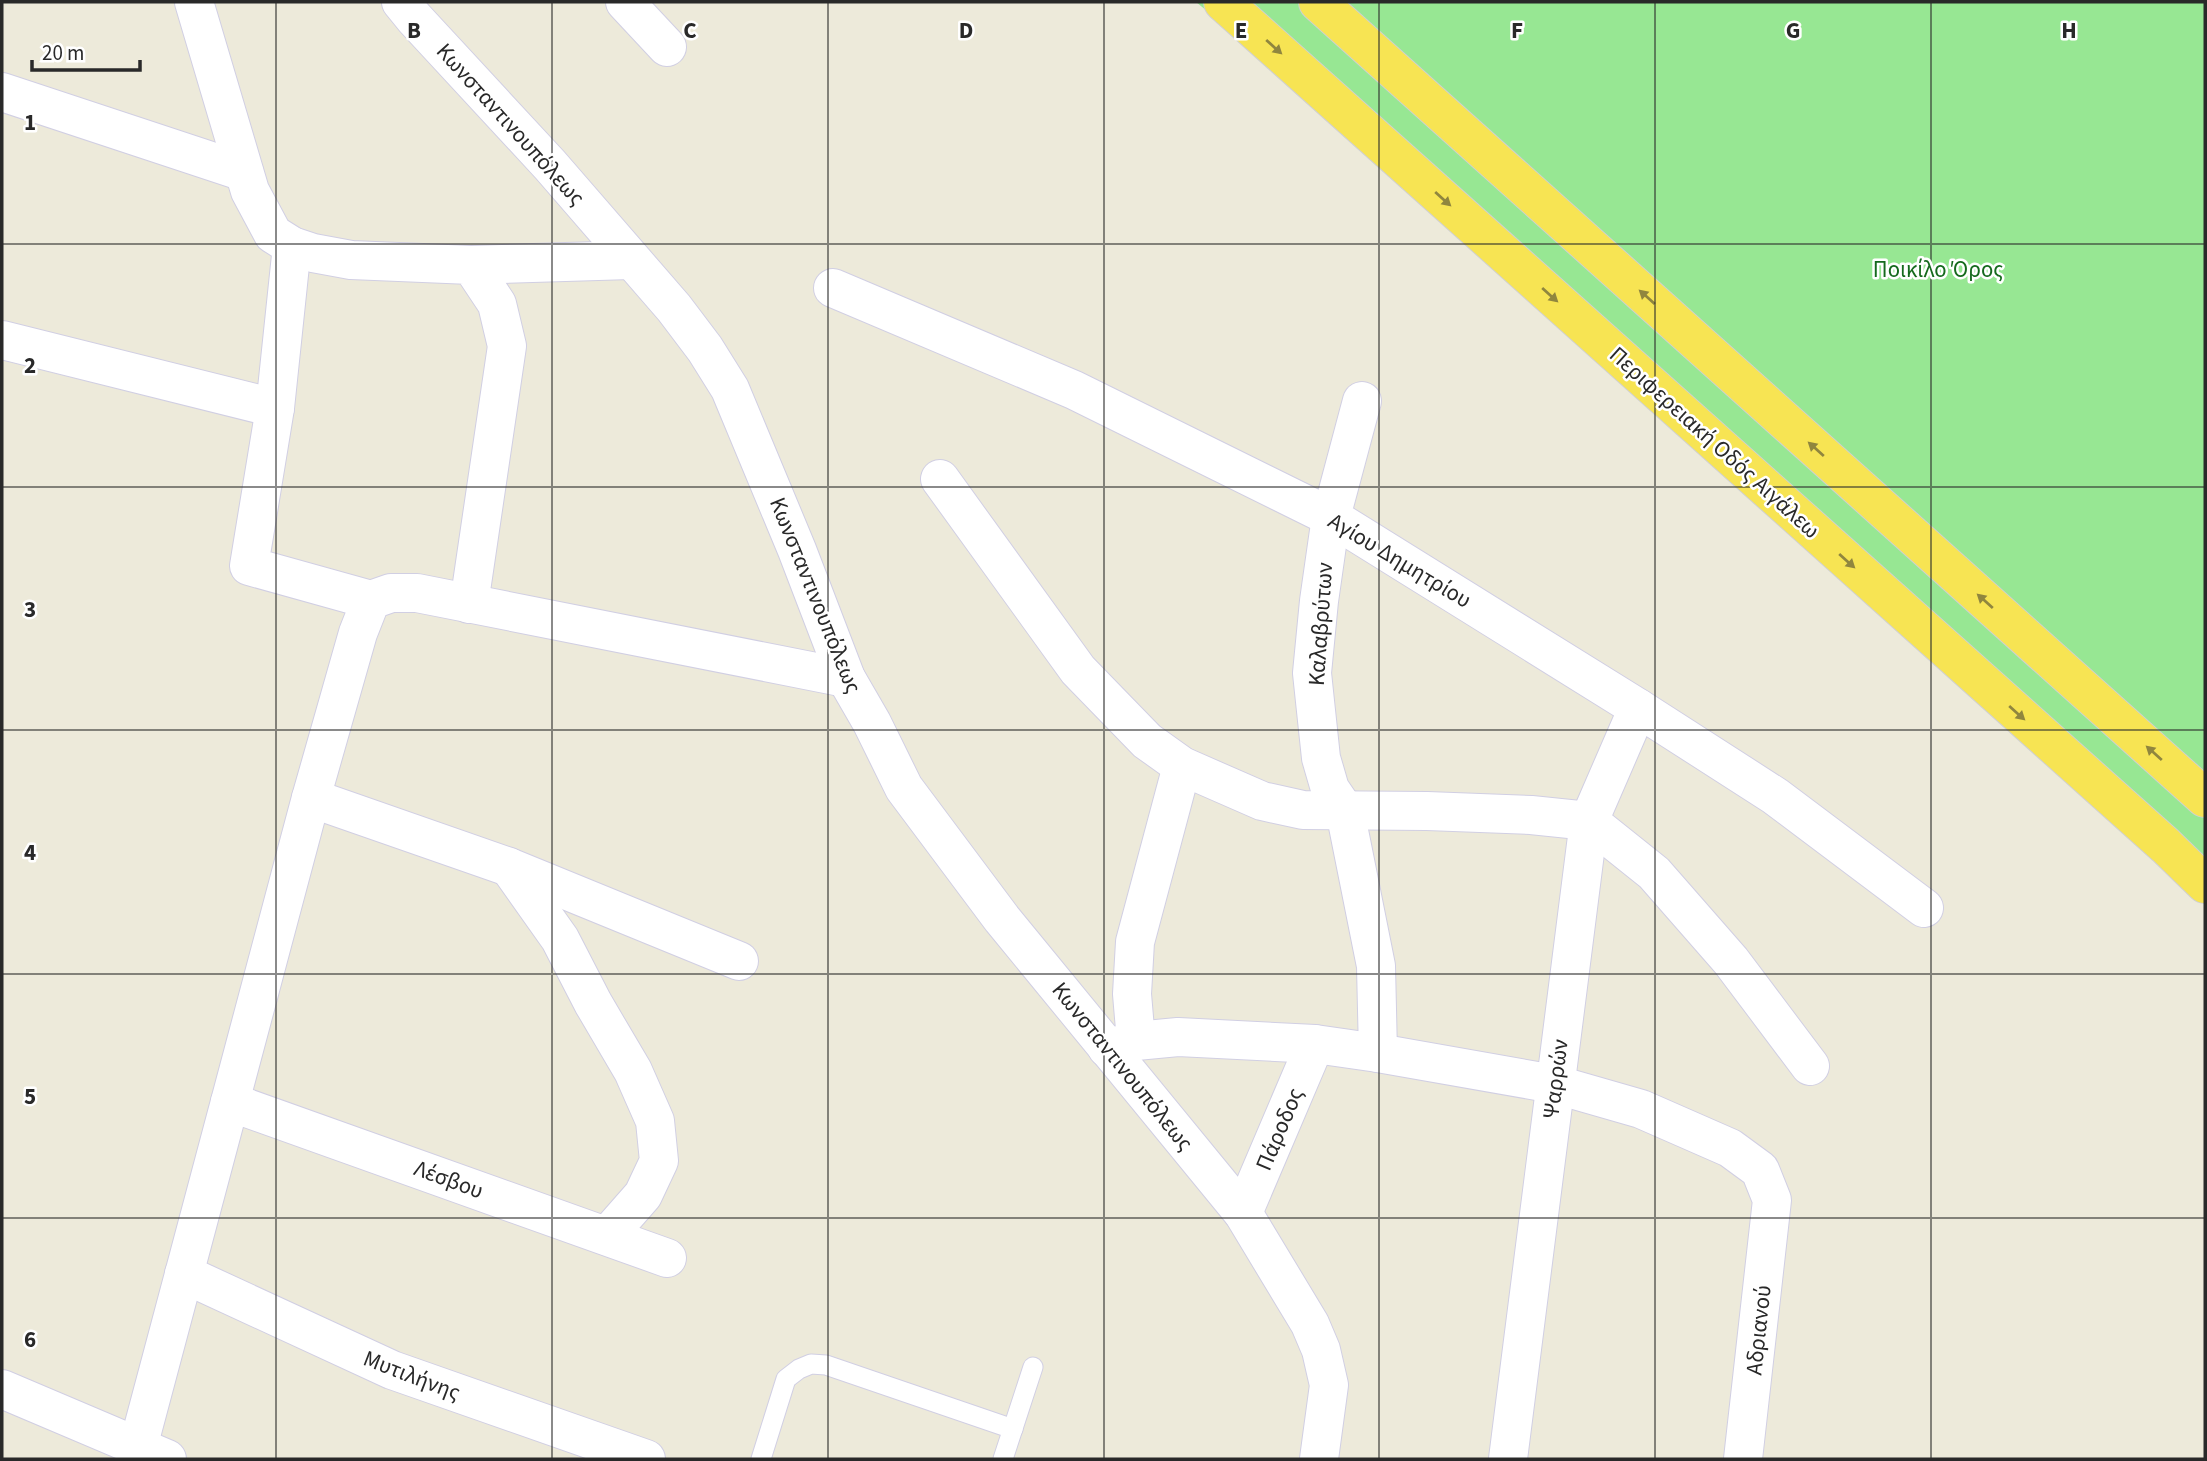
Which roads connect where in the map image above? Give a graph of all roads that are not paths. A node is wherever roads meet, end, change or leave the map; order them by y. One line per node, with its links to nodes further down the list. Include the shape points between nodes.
1 (194, 2): 8 (street)
2 (401, 2): 10 (street, Κωνσταντινουπόλεως)
3 (625, 2): 6 (street)
4 (1223, 2): 28 (highway, Περιφερειακή Οδός Αιγάλεω, one-way to 28)
5 (1318, 2): 24 (highway, one-way to 5)
6 (667, 47)
7 (2, 92): 8 (street)
8 (244, 172): 9 (street, via 273,234)
9 (292, 246): 11 (street, via 351,260); 15 (street)
10 (631, 260): 11 (street); 20 (street, Κωνσταντινουπόλεως, via 674,308 730,389 788,525)
11 (471, 265): 19 (street, via 496,303 507,346)
12 (833, 288): 17 (street, Αγίου Δημητρίου, via 1074,390)
13 (2, 340): 15 (street)
14 (1362, 401): 17 (street, Καλαβρύτων)
15 (275, 408): 18 (street, via 249,566)
16 (940, 479): 22 (street, via 1078,670 1147,741)
17 (1331, 517): 21 (street, Αγίου Δημητρίου); 25 (street, Καλαβρύτων, via 1312,673 1321,758 1330,789)
18 (371, 600): 19 (street, via 391,593 417,593); 23 (street)
19 (469, 604): 20 (street)
20 (845, 678): 31 (street, Κωνσταντινουπόλεως, via 904,788 1002,919)
21 (1638, 708): 26 (street, Ψαρρών); 29 (street, Αγίου Δημητρίου, via 1775,796)
22 (1182, 766): 25 (street, via 1262,801 1303,810); 31 (street, via 1135,942 1132,994)
23 (311, 798): 27 (street); 36 (street)
24 (2205, 798)
25 (1345, 811): 26 (street, via 1531,815); 33 (street, Καλαβρύτων, via 1376,966)
26 (1589, 821): 34 (street, via 1654,873 1731,961); 35 (street, Ψαρρών)
27 (509, 867): 30 (street); 38 (street, via 559,939 633,1070 655,1121 659,1161 643,1195)
28 (2205, 884)
29 (1924, 908)
30 (739, 961)
31 (1122, 1044): 32 (street, via 1178,1037); 37 (street, Κωνσταντινουπόλεως)
32 (1315, 1044): 33 (street); 37 (street, Πάροδος)
33 (1378, 1053): 35 (street)
34 (1810, 1066)
35 (1554, 1084): 49 (street, Ψαρρών); 50 (street, Αδριανού, via 1641,1109 1730,1148 1759,1170 1772,1200)
36 (230, 1102): 38 (street, Λέσβου); 40 (street)
37 (1243, 1213): 48 (street, Κωνσταντινουπόλεως, via 1321,1350 1329,1385)
38 (607, 1236): 39 (street, Λέσβου)
39 (667, 1258)
40 (184, 1274): 44 (street); 45 (street, Μυτιλήνης, via 392,1370)
41 (1033, 1367): 43 (lane)
42 (2, 1390): 44 (street)
43 (1013, 1429): 46 (lane, via 826,1365 811,1364 786,1379); 47 (lane)
44 (148, 1455)
45 (646, 1459)
46 (761, 1459)
47 (1003, 1459)
48 (1319, 1459)
49 (1508, 1459)
50 (1743, 1459)

